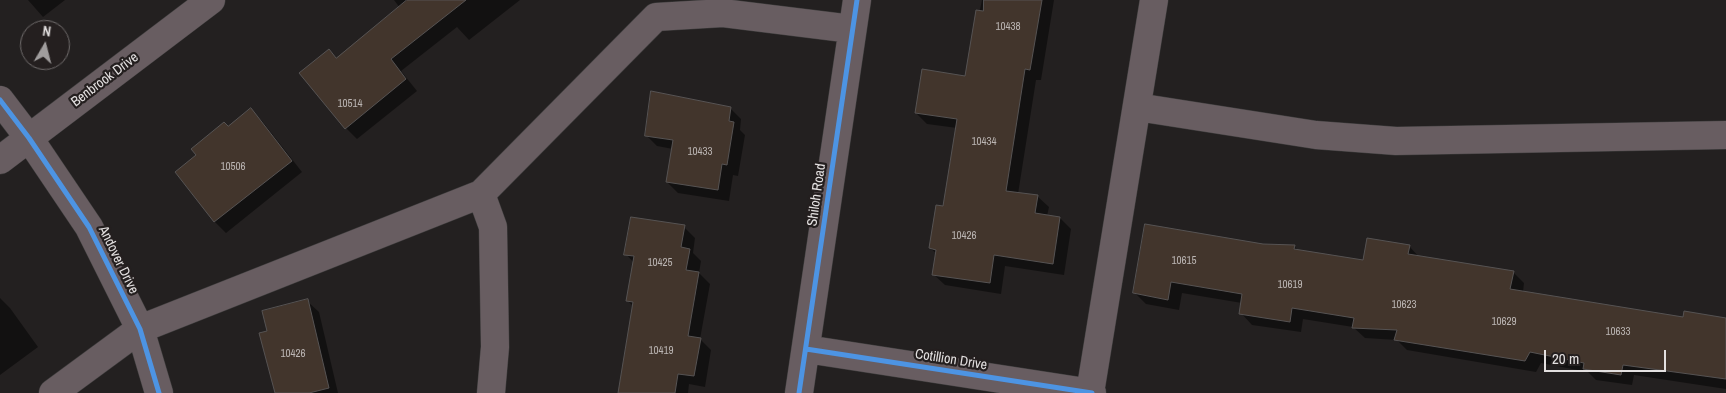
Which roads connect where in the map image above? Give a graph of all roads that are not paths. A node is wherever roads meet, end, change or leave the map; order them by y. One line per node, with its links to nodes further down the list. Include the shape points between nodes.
1 (211, 0): 8 (street, Benbrook Drive)
2 (857, 0): 4 (street, Shiloh Road)
3 (1154, 0): 6 (street)
4 (852, 29): 10 (street, via 723,13 656,17); 12 (street, Shiloh Road)
5 (0, 100): 8 (street, Andover Drive)
6 (1137, 107): 7 (street, via 1316,136 1396,141); 17 (street)
7 (1726, 135)
8 (29, 138): 9 (street, Benbrook Drive); 11 (street, Andover Drive, via 89,227)
9 (0, 160)
10 (482, 194): 11 (street); 15 (street, via 493,227 495,347)
11 (140, 329): 13 (street); 14 (street, Andover Drive)
12 (806, 349): 16 (street, Shiloh Road); 17 (street, Cotillion Drive)
13 (53, 393)
14 (159, 393)
15 (491, 393)
16 (799, 393)
17 (1091, 393)

